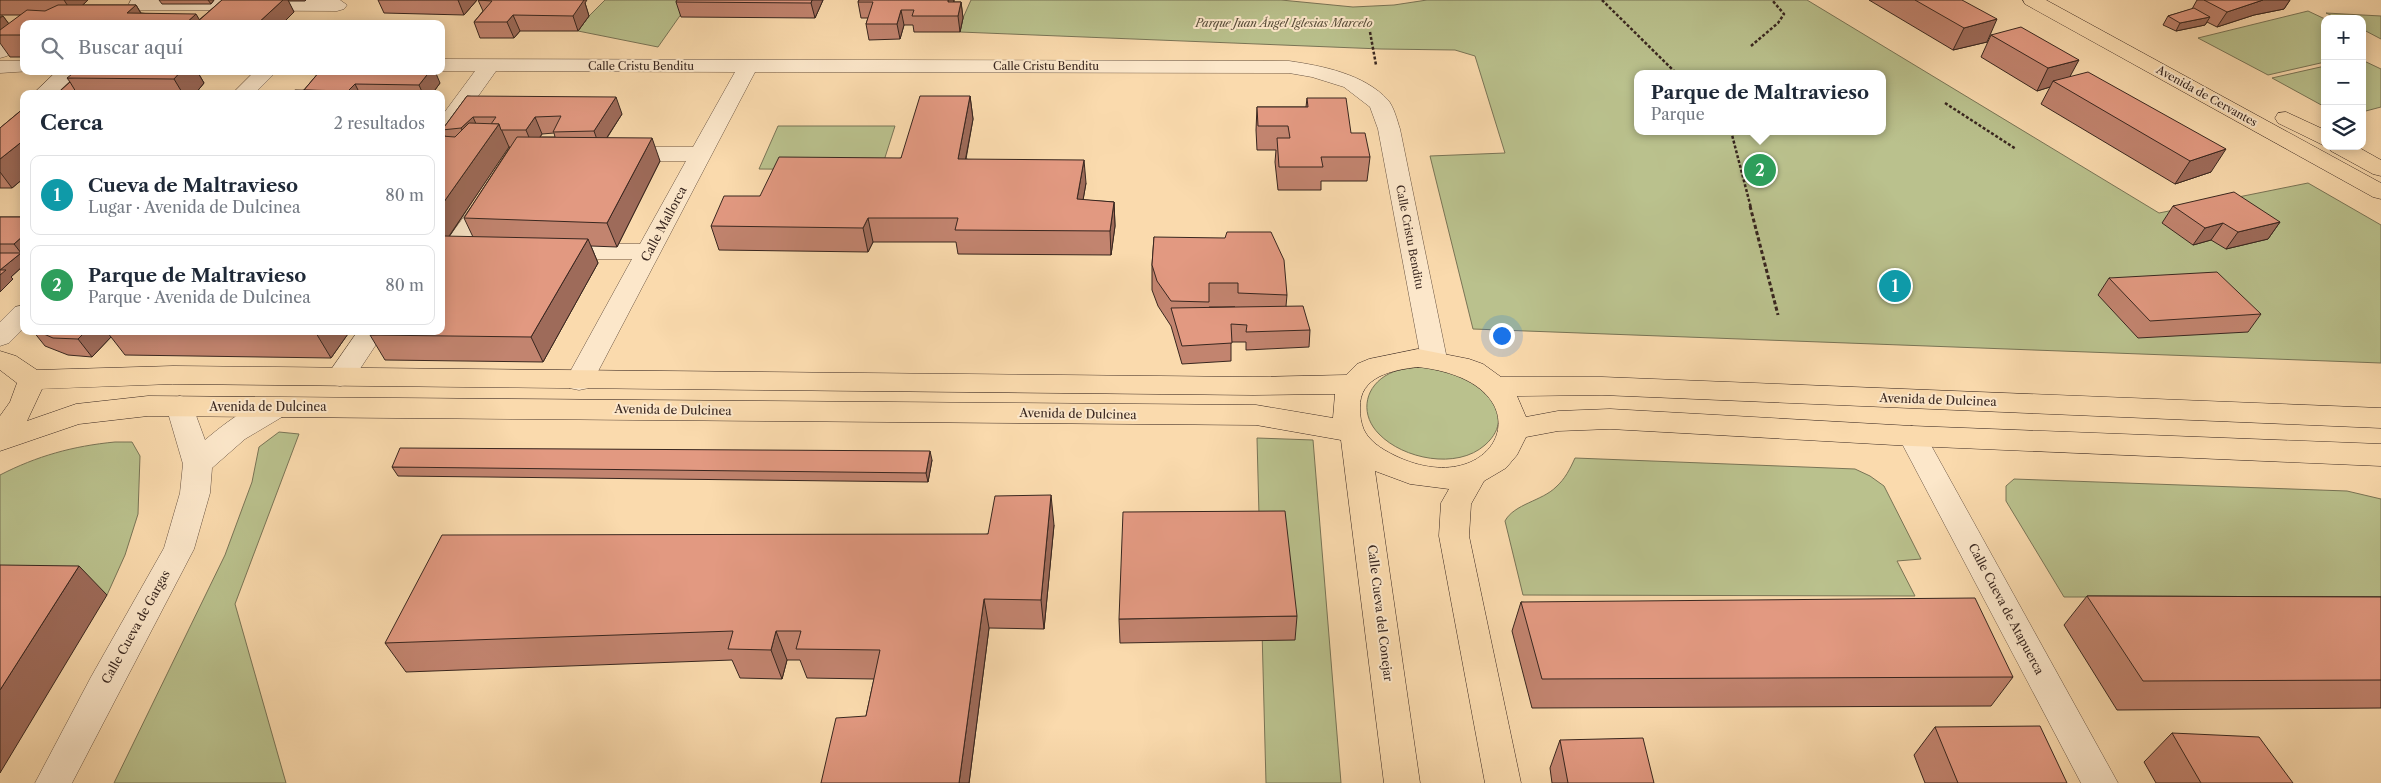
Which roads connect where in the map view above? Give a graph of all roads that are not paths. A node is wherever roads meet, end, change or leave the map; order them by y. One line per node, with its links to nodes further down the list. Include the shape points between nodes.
1 (143, 0): 4 (street, via 138,4)
2 (2032, 0): 24 (main road, Avenida de Cervantes)
3 (2064, 0): 18 (main road, Avenida de Cervantes)
4 (340, 3): 5 (street)
5 (321, 20)
6 (20, 37): 7 (street)
7 (0, 52)
8 (445, 65): 9 (street, Calle Cristu Benditu)
9 (490, 65): 10 (street, Calle Cristu Benditu); 17 (street)
10 (748, 66): 21 (street, Calle Mallorca); 32 (street, Calle Cristu Benditu, via 1289,66 1351,83 1380,104 1389,129)
11 (0, 67): 12 (street)
12 (20, 67)
13 (65, 75): 15 (street)
14 (263, 75): 16 (street)
15 (48, 90)
16 (246, 90)
17 (445, 127)
18 (2321, 137)
19 (2345, 150): 22 (main road)
20 (596, 154): 21 (street)
21 (701, 154): 28 (street, Calle Mallorca)
22 (2381, 169)
23 (503, 178): 25 (street)
24 (2381, 192)
25 (447, 249): 26 (street)
26 (482, 249)
27 (531, 250): 28 (street)
28 (648, 252): 36 (street, Calle Mallorca)
29 (20, 317): 31 (street)
30 (369, 335): 34 (street)
31 (0, 337)
32 (1434, 359): 37 (main road, via 1391,362 1368,371); 38 (main road, via 1474,372)
33 (0, 360): 35 (main road, via 8,362)
34 (340, 377): 35 (main road, via 173,375); 36 (main road)
35 (31, 380): 43 (main road, via 26,401)
36 (579, 381): 37 (main road)
37 (1354, 384): 45 (main road, via 1347,395 1345,418)
38 (1496, 387): 41 (main road, Avenida de Dulcinea, via 1602,386); 42 (main road, via 1513,412)
39 (180, 406): 40 (main road, Avenida de Dulcinea); 46 (main road, Avenida de Dulcinea, via 76,414); 48 (street, Calle Cueva de Gargas)
40 (277, 407): 45 (main road, Avenida de Dulcinea, via 1256,416 1308,422); 48 (street, via 243,424 220,441)
41 (2381, 418)
42 (1515, 429): 44 (main road, via 1558,421 1610,419); 49 (main road, via 1512,442 1502,457)
43 (0, 432)
44 (1912, 436): 47 (main road); 53 (street, Calle Cueva de Atapuerca)
45 (1353, 437): 49 (main road, via 1367,453 1403,472 1437,478); 51 (main road, Calle Cueva del Conejar)
46 (0, 442)
47 (2381, 455)
48 (198, 464): 50 (street, Calle Cueva de Gargas, via 195,493 179,549)
49 (1474, 473): 52 (main road, via 1456,503 1454,536)
50 (53, 783)
51 (1402, 783)
52 (1503, 783)
53 (2100, 783)

